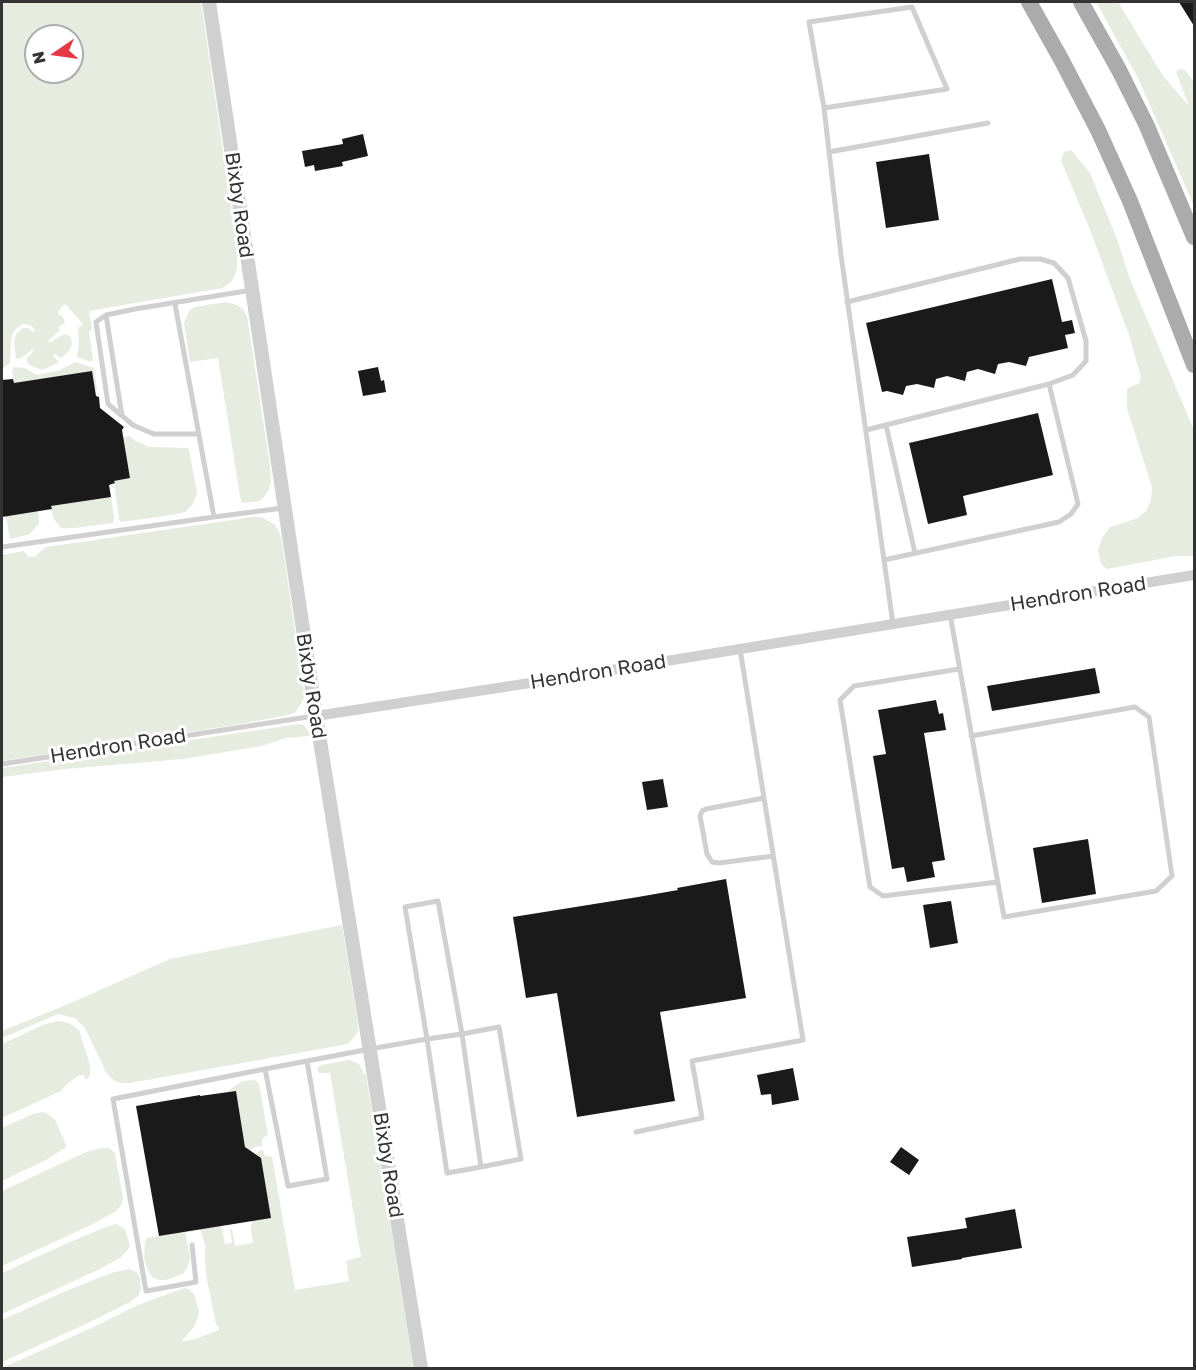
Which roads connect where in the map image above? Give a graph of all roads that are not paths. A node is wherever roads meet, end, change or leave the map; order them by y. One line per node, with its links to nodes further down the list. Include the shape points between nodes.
1 (209, 2): 8 (street, Bixby Road)
2 (1029, 2): 12 (main road, via 1098,130)
3 (1081, 2): 7 (main road, via 1146,124)
4 (824, 108): 4 (lane, via 809,22 912,7 947,89); 6 (lane)
5 (988, 123): 6 (lane)
6 (829, 152): 9 (lane)
7 (1194, 237)
8 (252, 290): 10 (lane); 18 (street, Bixby Road)
9 (847, 302): 13 (lane, via 1020,259 1054,263 1068,278 1086,342 1086,362 1073,375); 16 (lane)
10 (175, 304): 11 (lane); 17 (lane)
11 (106, 315): 14 (lane); 14 (lane, via 96,322 108,404)
12 (1194, 365)
13 (1049, 384): 15 (lane); 21 (lane, via 1078,504 1071,514 1059,522)
14 (122, 416): 17 (lane, via 154,434)
15 (886, 425): 16 (lane); 21 (lane)
16 (866, 430): 22 (lane)
17 (198, 434): 19 (lane)
18 (284, 508): 19 (lane); 28 (street, Bixby Road)
19 (214, 517): 20 (lane)
20 (2, 547)
21 (915, 553): 22 (lane)
22 (884, 560): 25 (lane)
23 (1194, 575): 24 (street, Hendron Road)
24 (950, 614): 25 (street, Hendron Road); 27 (lane)
25 (893, 624): 26 (street, Hendron Road)
26 (740, 649): 28 (street, Hendron Road); 31 (lane)
27 (959, 669): 29 (lane); 33 (lane, via 854,686 840,700 870,887 883,896)
28 (316, 716): 30 (lane, Hendron Road); 36 (street, Bixby Road)
29 (972, 736): 33 (lane); 33 (lane, via 1135,707 1149,717 1172,876 1156,891 1004,917)
30 (2, 764)
31 (764, 798): 32 (lane); 32 (lane, via 706,809 700,816 712,862)
32 (773, 856): 39 (lane, via 803,1040 692,1061 702,1118)
33 (998, 882)
34 (462, 1034): 35 (lane); 35 (lane, via 438,901 405,907); 40 (lane); 40 (lane, via 499,1028 521,1159)
35 (427, 1039): 36 (lane); 40 (lane, via 447,1173)
36 (370, 1049): 37 (lane); 42 (street, Bixby Road)
37 (307, 1061): 38 (lane); 38 (lane, via 327,1179 288,1186)
38 (265, 1069): 41 (lane, via 113,1099 146,1292 196,1282)
39 (636, 1132)
40 (481, 1167)
41 (192, 1245)
42 (422, 1368)

